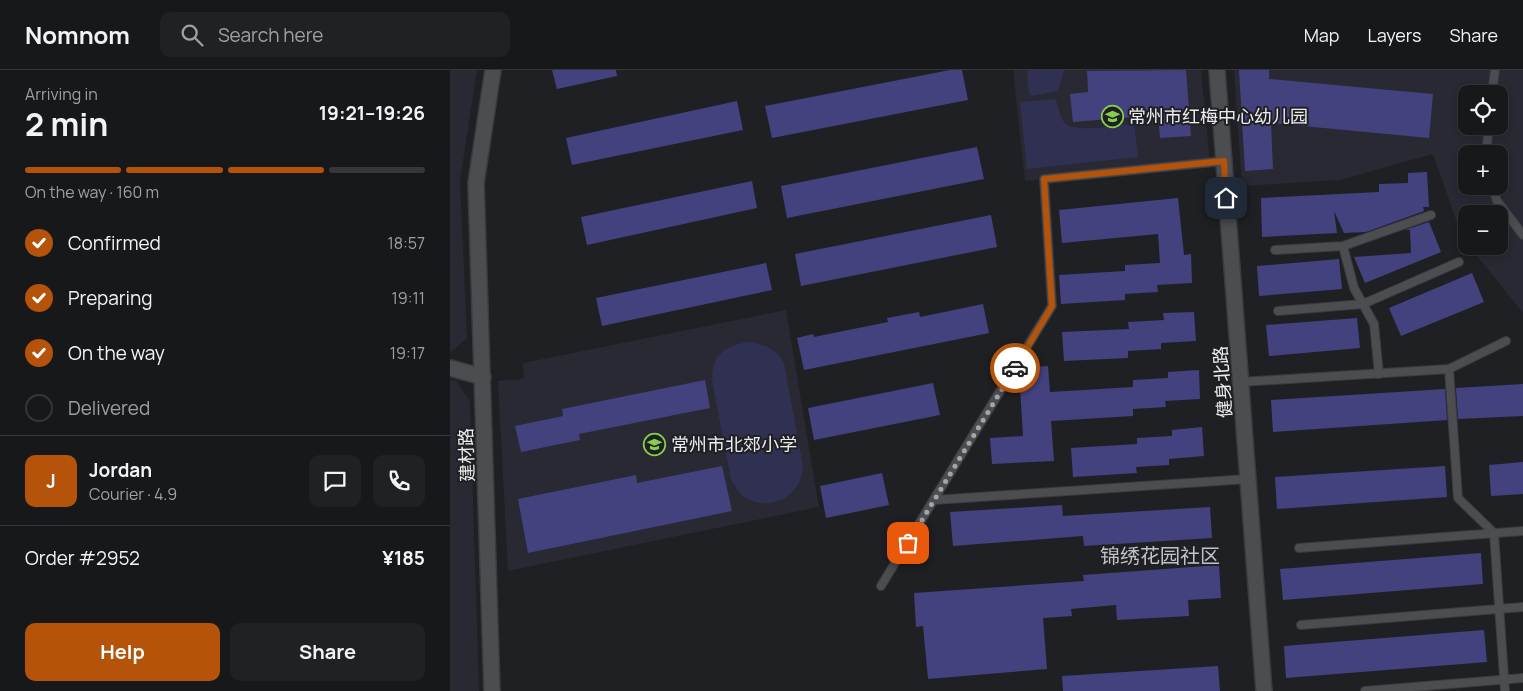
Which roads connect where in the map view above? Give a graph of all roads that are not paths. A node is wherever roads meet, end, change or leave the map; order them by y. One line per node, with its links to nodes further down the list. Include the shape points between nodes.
1 (493, 70): 18 (street, 建材路, via 476,183)
2 (1217, 70): 5 (street, 健身北路)
3 (1495, 70): 4 (lane)
4 (1493, 85)
5 (1224, 161): 19 (street, 健身北路); 21 (lane, via 1044,179 1052,306)
6 (1495, 195): 8 (lane)
7 (1431, 215): 9 (lane)
8 (1523, 236)
9 (1343, 246): 10 (lane); 12 (lane, via 1354,288)
10 (1276, 250)
11 (1459, 262): 12 (lane)
12 (1363, 304): 13 (lane); 17 (lane, via 1374,324)
13 (1278, 311)
14 (1506, 341): 16 (lane)
15 (450, 368): 18 (street)
16 (1449, 369): 17 (lane); 23 (lane, via 1458,498)
17 (1379, 374): 19 (lane)
18 (482, 377): 31 (street, 建材路)
19 (1240, 382): 20 (street, 健身北路)
20 (1248, 479): 21 (lane); 32 (street, 健身北路)
21 (934, 500): 25 (lane)
22 (1523, 531): 23 (lane)
23 (1494, 533): 24 (lane); 27 (lane)
24 (1299, 548)
25 (881, 586)
26 (1523, 607): 27 (lane)
27 (1499, 609): 28 (lane); 30 (lane)
28 (1301, 625)
29 (1523, 678): 30 (lane)
30 (1504, 680): 33 (lane); 34 (lane)
31 (492, 691)
32 (1264, 691)
33 (1366, 691)
34 (1505, 691)

